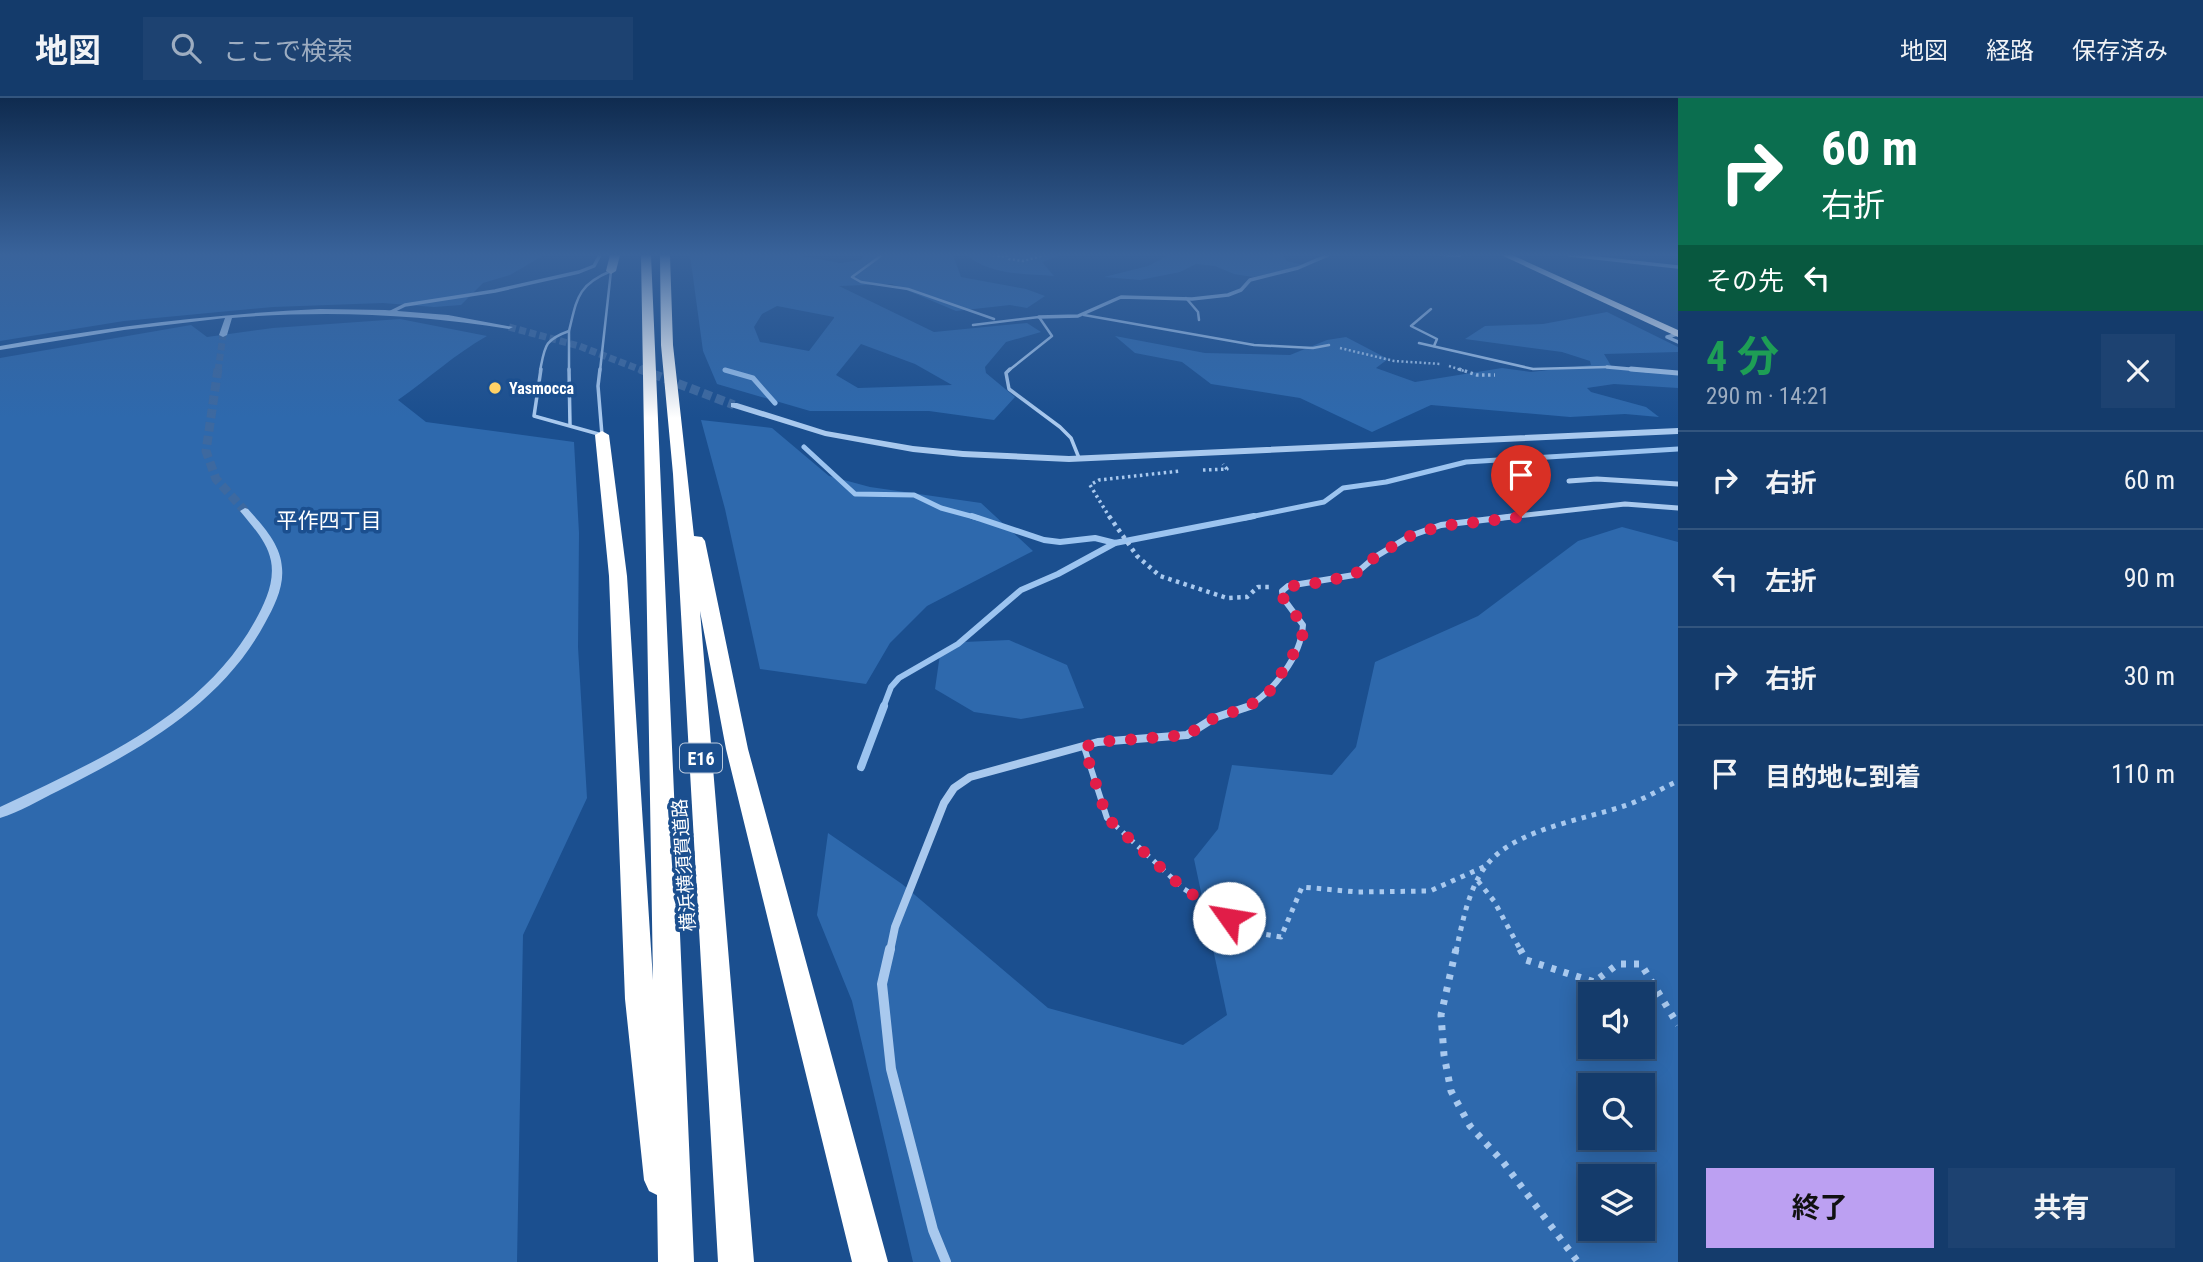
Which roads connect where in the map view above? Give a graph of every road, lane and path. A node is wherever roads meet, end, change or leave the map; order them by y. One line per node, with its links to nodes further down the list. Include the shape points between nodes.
1 (399, 309): 12 (street)
2 (575, 309): 21 (lane)
3 (607, 309): 35 (lane, via 598,387)
4 (647, 309): 51 (highway, 横浜横須賀道路 / E16)
5 (666, 309): 38 (highway, 横浜横須賀道路 / E16)
6 (966, 309): 16 (lane)
7 (1092, 309): 13 (street)
8 (1196, 309): 17 (lane)
9 (1431, 309): 27 (lane, via 1411,326 1437,339)
10 (1624, 309): 22 (main road)
11 (1641, 309): 19 (main road)
12 (389, 313): 15 (street, via 330,311); 20 (street)
13 (1084, 315): 14 (street); 26 (lane, via 1254,345)
14 (1039, 317): 16 (lane); 37 (lane, via 1052,336 1006,373 1009,388 1060,427)
15 (229, 318): 23 (street); 28 (street, via 144,325)
16 (997, 320): 18 (lane)
17 (1199, 320)
18 (973, 325)
19 (1678, 326)
20 (509, 327)
21 (569, 331): 33 (lane); 33 (lane, via 545,346 533,408 534,416)
22 (1678, 334): 24 (street, via 1667,337)
23 (223, 335)
24 (1678, 342)
25 (1419, 343): 27 (lane)
26 (1329, 345): 30 (path, via 1394,361 1444,364 1477,375)
27 (1434, 346): 30 (lane)
28 (0, 348)
29 (1607, 367): 30 (lane); 31 (street)
30 (1533, 369)
31 (1678, 373)
32 (734, 405): 37 (street, via 825,433 913,449)
33 (570, 425): 35 (lane)
34 (1678, 431): 36 (street)
35 (602, 435): 51 (highway, via 618,576 640,999)
36 (1214, 453): 37 (street); 43 (path, via 1227,469 1100,480 1090,485 1092,492 1137,556 1160,576 1227,597 1247,597 1258,587)
37 (1079, 458)
38 (681, 474): 52 (highway, 横浜横須賀道路 / E16); 53 (highway, via 737,749)
39 (1569, 481): 40 (street)
40 (1678, 484)
41 (1678, 508): 43 (street, via 1625,505 1441,526 1410,536 1354,575)
42 (245, 510): 46 (street, via 270,542 277,584 258,629 229,667 184,710 136,742)
43 (1285, 588): 44 (street, via 1283,598 1303,625 1302,640 1271,690 1248,707 1214,718 1187,735)
44 (1084, 747): 47 (lane); 54 (street, via 970,777 954,788 895,927 882,984 891,1069 933,1230)
45 (1678, 781): 48 (path, via 1627,805 1523,839)
46 (0, 813)
47 (1107, 818): 48 (path, via 1184,889 1252,932 1281,937 1302,887 1430,891)
48 (1489, 864): 49 (path)
49 (1478, 881): 50 (path, via 1526,960 1594,982 1618,964 1641,964); 55 (path, via 1465,912 1441,1015 1451,1091 1470,1126)
50 (1678, 1025)
51 (673, 1262)
52 (736, 1262)
53 (870, 1262)
54 (946, 1262)
55 (1578, 1262)

